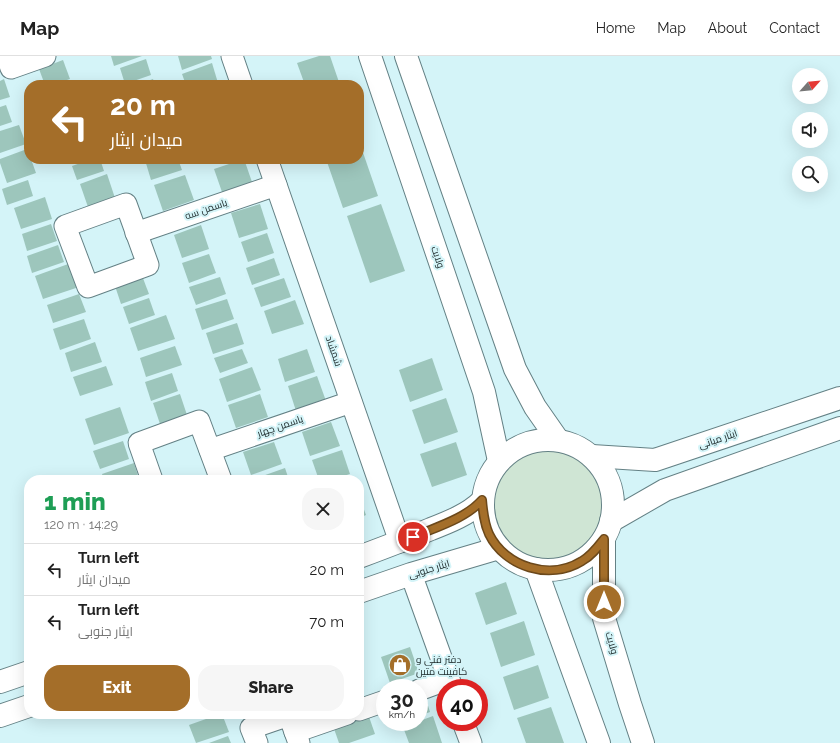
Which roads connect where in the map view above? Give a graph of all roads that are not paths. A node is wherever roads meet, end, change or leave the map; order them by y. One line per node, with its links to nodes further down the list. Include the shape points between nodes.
1 (7, 56): 2 (street, via 12,68)
2 (45, 56)
3 (232, 56): 6 (street)
4 (370, 56): 16 (main road, ولایت, via 484,392)
5 (406, 56): 13 (main road, via 515,369 535,407)
6 (240, 80)
7 (269, 164): 8 (street, شمشاد)
8 (276, 185): 9 (street, یاسمن سه); 11 (street, شمشاد)
9 (136, 233)
10 (840, 398): 15 (main road, ایثار میانی, via 655,460)
11 (351, 402): 14 (street, یاسمن چهار); 21 (street, شمشاد)
12 (840, 428): 20 (main road, via 666,490)
13 (558, 440): 15 (main road, via 576,446); 16 (main road, via 542,439 526,443 511,450)
14 (210, 450): 17 (street, via 199,421 139,443); 18 (street)
15 (592, 456): 20 (main road, via 611,486 614,503)
16 (499, 461): 19 (main road, via 490,473)
17 (150, 475)
18 (219, 475)
19 (482, 500): 21 (main road, via 454,520); 22 (main road, via 483,518 489,534)
20 (607, 530): 24 (main road, via 594,552 582,561 567,568); 42 (main road, ولایت, via 604,618)
21 (400, 542): 23 (main road)
22 (499, 548): 24 (main road, via 516,562); 25 (main road, ایثار جنوبی)
23 (364, 554)
24 (536, 569): 41 (main road)
25 (411, 574): 26 (main road, ایثار جنوبی); 28 (street)
26 (364, 590)
27 (24, 674): 29 (main road)
28 (448, 679)
29 (0, 682)
30 (376, 704): 32 (street)
31 (24, 708): 33 (main road)
32 (364, 708)
33 (0, 716)
34 (275, 719): 39 (street, via 251,728)
35 (291, 719): 38 (street)
36 (336, 719): 38 (street)
37 (466, 731): 40 (street)
38 (297, 737)
39 (257, 743)
40 (471, 743)
41 (599, 743)
42 (643, 743)

